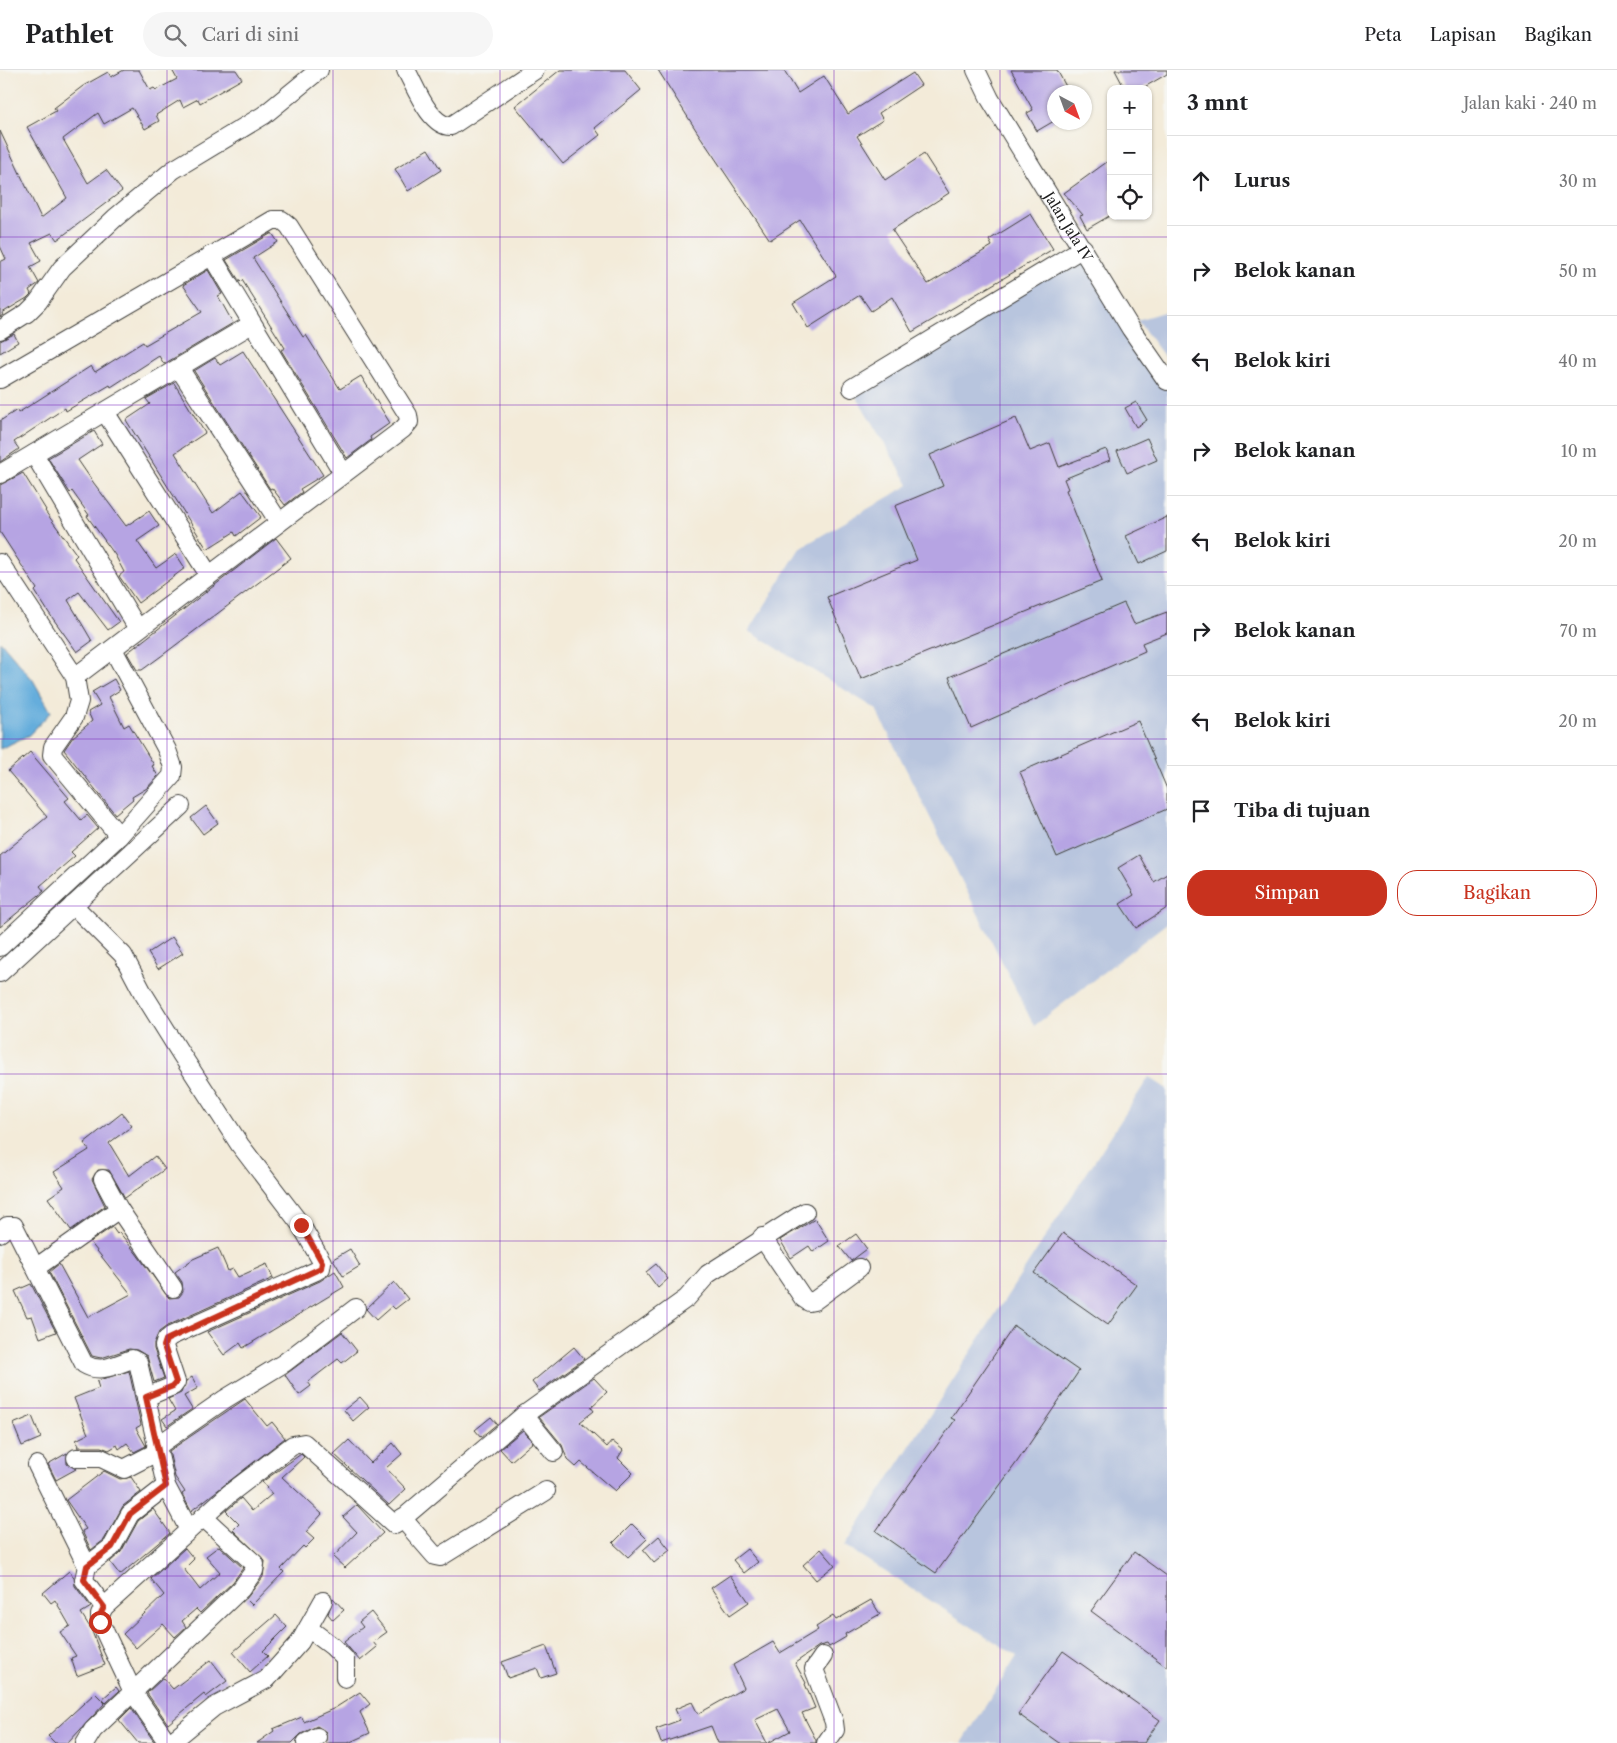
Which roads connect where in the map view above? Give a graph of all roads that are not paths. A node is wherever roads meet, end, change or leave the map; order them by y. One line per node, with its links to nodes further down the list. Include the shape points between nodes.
1 (319, 70): 8 (street, via 264,115 173,170 62,268 27,313)
2 (406, 70): 3 (street, via 435,121 451,126)
3 (534, 70)
4 (982, 72): 5 (street, Jalan Jala IV, via 990,99)
5 (1083, 248): 11 (street, Jalan Jala IV, via 1131,329); 12 (street)
6 (211, 255): 7 (street); 10 (street); 15 (street, via 273,220 282,220 289,226 408,415 409,422 403,429)
7 (252, 324): 9 (street); 15 (street)
8 (0, 330)
9 (179, 368): 13 (street); 17 (street)
10 (0, 378)
11 (1167, 381)
12 (852, 388)
13 (105, 412): 14 (street); 19 (street)
14 (34, 454): 16 (street); 20 (street)
15 (342, 473): 17 (street)
16 (0, 474)
17 (279, 522): 19 (street)
18 (0, 562): 22 (street)
19 (209, 575): 20 (street)
20 (138, 629): 21 (street)
21 (113, 649): 22 (street); 24 (street, via 173,767 172,776)
22 (75, 678): 24 (street, via 79,701 74,717 53,747 52,755)
23 (181, 806): 25 (street)
24 (119, 836): 26 (street)
25 (73, 906): 27 (street); 37 (street, via 123,955 181,1054 240,1145 301,1225 322,1262 316,1271 171,1336 164,1346 176,1382)
26 (0, 948)
27 (0, 973)
28 (103, 1180): 29 (street)
29 (119, 1209): 33 (street); 35 (street)
30 (805, 1212): 32 (street)
31 (0, 1233): 33 (street, via 8,1226 14,1226)
32 (762, 1237): 34 (street, via 803,1298 809,1302); 38 (street, via 708,1274 687,1298)
33 (37, 1267): 37 (street, via 84,1364 101,1370 136,1360)
34 (859, 1268)
35 (173, 1288)
36 (356, 1308): 39 (street, via 284,1363 214,1406)
37 (146, 1397): 39 (street)
38 (524, 1415): 40 (street); 46 (street)
39 (156, 1450): 41 (street, via 124,1469 100,1458); 43 (street)
40 (554, 1452)
41 (76, 1458)
42 (37, 1464): 48 (street)
43 (166, 1486): 47 (street); 48 (street, via 130,1514 112,1547)
44 (546, 1491): 46 (street, via 440,1557)
45 (203, 1517): 46 (street, via 265,1467 301,1443 308,1445 394,1524); 47 (street); 54 (street, via 256,1566 241,1589)
46 (402, 1518)
47 (189, 1530): 50 (street)
48 (87, 1566): 50 (street, via 84,1580)
49 (323, 1601): 51 (street)
50 (104, 1607): 54 (street, via 100,1622)
51 (308, 1628): 53 (street, via 344,1659); 56 (street, via 300,1642 267,1679 214,1706)
52 (823, 1656): 57 (street, via 814,1669 835,1730)
53 (345, 1678)
54 (133, 1692): 55 (street, via 93,1730); 56 (street)
55 (85, 1743)
56 (169, 1743)
57 (826, 1743)

